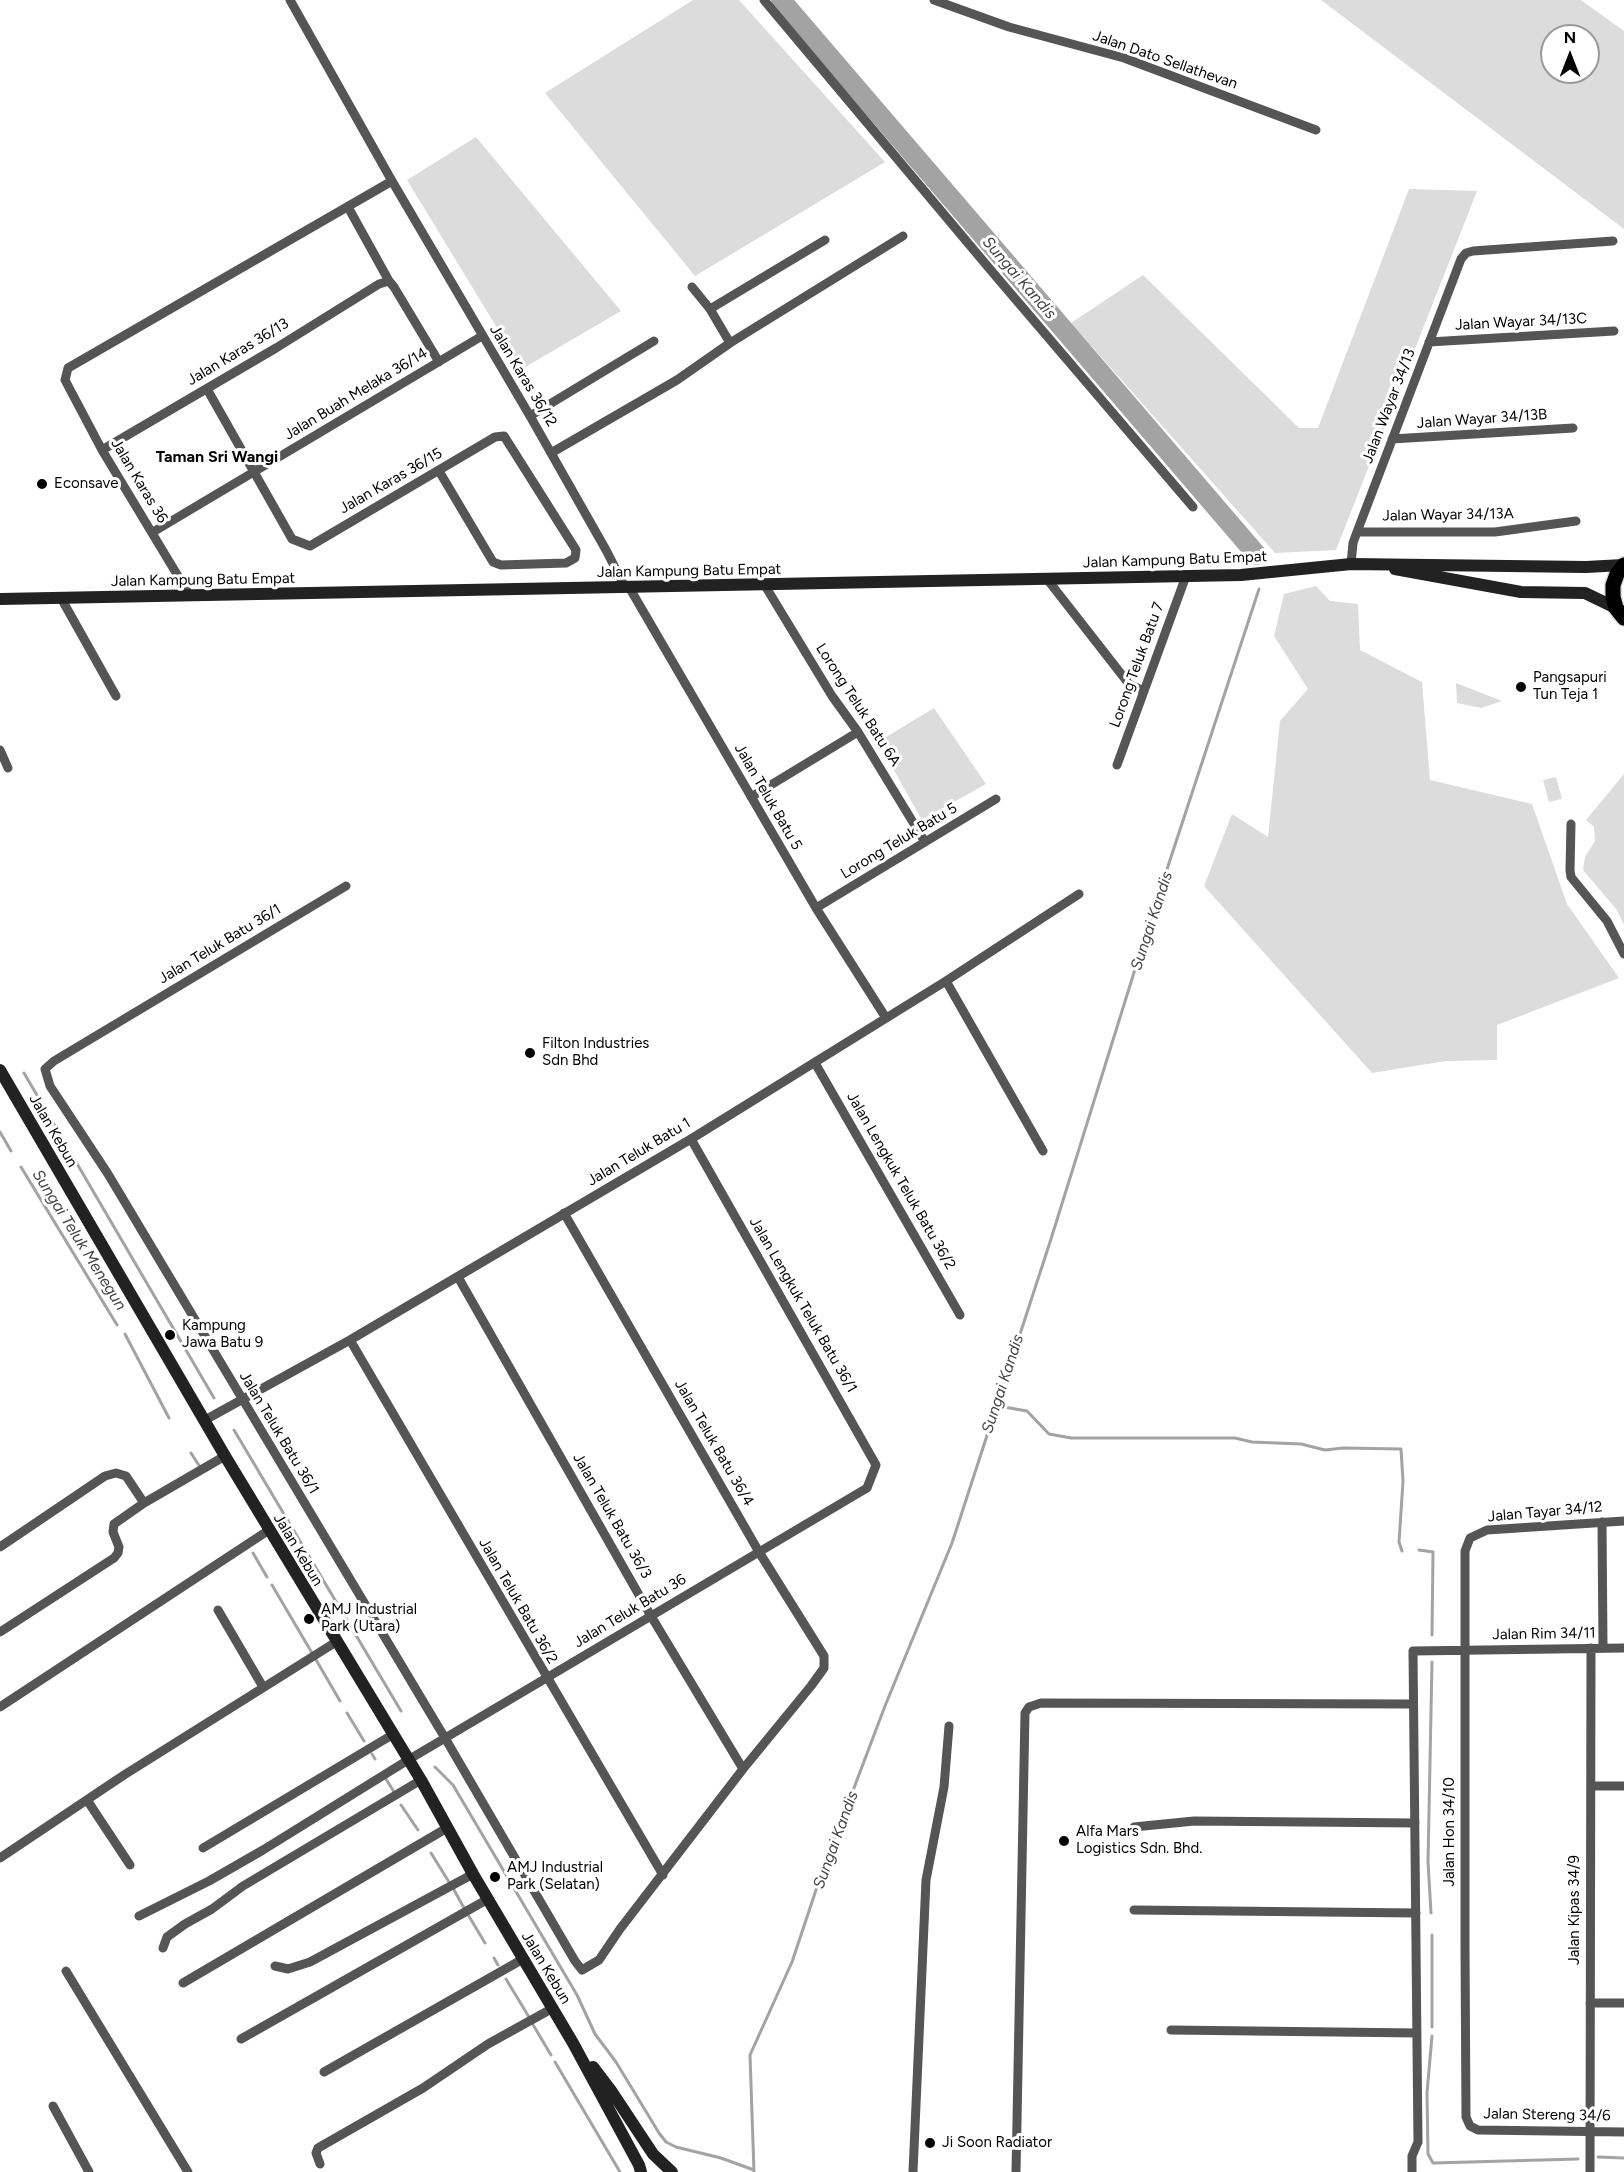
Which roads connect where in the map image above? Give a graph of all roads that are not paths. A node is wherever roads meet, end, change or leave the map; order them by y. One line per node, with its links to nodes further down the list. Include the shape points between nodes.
1 (290, 0): 5 (street, Jalan Karas 36/12)
2 (764, 0): 27 (street)
3 (934, 0): 4 (street, Jalan Dato Sellathevan, via 1009,27 1124,58)
4 (1316, 130)
5 (392, 181): 6 (street); 14 (street, Jalan Karas 36/12)
6 (348, 207): 10 (street); 23 (street, Jalan Karas 36, via 68,368 64,380)
7 (903, 236): 17 (street)
8 (825, 240): 12 (street)
9 (1613, 241): 16 (street, Jalan Wayar 34/13, via 1466,253)
10 (388, 281): 18 (street); 19 (street, Jalan Karas 36/13)
11 (692, 287): 12 (street)
12 (710, 309): 17 (street)
13 (1614, 332): 16 (street, Jalan Wayar 34/13C)
14 (482, 336): 18 (street, Jalan Buah Melaka 36/14); 20 (street, Jalan Karas 36/12)
15 (654, 341): 20 (street)
16 (1429, 342): 22 (street, Jalan Wayar 34/13)
17 (730, 343): 24 (street, via 677,380)
18 (439, 362): 26 (street, Jalan Buah Melaka 36/14)
19 (207, 389): 23 (street, Jalan Karas 36/13); 26 (street)
20 (530, 416): 24 (street, Jalan Karas 36/12)
21 (1573, 428): 22 (street, Jalan Wayar 34/13B)
22 (1392, 439): 30 (street, Jalan Wayar 34/13)
23 (102, 450): 29 (street, Jalan Karas 36)
24 (551, 453): 37 (street, Jalan Karas 36/12)
25 (439, 471): 25 (street, Jalan Karas 36/15, via 495,437 504,436 576,550 574,558 566,563 493,562); 26 (street, Jalan Karas 36/15, via 310,546 292,539)
26 (254, 472): 29 (street, Jalan Buah Melaka 36/14)
27 (1193, 507)
28 (1576, 521): 30 (street, Jalan Wayar 34/13A, via 1495,532)
29 (153, 532): 38 (street, Jalan Karas 36)
30 (1356, 532): 31 (street, Jalan Wayar 34/13)
31 (1352, 564): 32 (main road, Jalan Kampung Batu Empat); 34 (main road, Jalan Kampung Batu Empat)
32 (1378, 564): 33 (main road, Jalan Kampung Batu Empat); 41 (main road, Jalan Kampung Batu Empat, via 1408,573 1521,592 1585,593)
33 (1624, 565): 41 (main road, via 1613,585)
34 (1186, 576): 35 (main road, Jalan Kampung Batu Empat); 42 (street, Lorong Teluk Batu 7)
35 (1047, 579): 36 (main road, Jalan Kampung Batu Empat); 42 (street, via 1129,684)
36 (764, 584): 37 (main road, Jalan Kampung Batu Empat); 44 (street, Lorong Teluk Batu 6A)
37 (627, 587): 38 (main road, Jalan Kampung Batu Empat); 48 (street, Jalan Teluk Batu 5)
38 (190, 596): 39 (main road, Jalan Kampung Batu Empat)
39 (61, 598): 40 (main road, Jalan Kampung Batu Empat); 43 (street)
40 (0, 599)
41 (1620, 613)
42 (1144, 691): 46 (street, Lorong Teluk Batu 7)
43 (116, 696)
44 (858, 732): 48 (street); 51 (street, Lorong Teluk Batu 6A)
45 (0, 750): 47 (street)
46 (1117, 765)
47 (8, 768)
48 (751, 797): 54 (street, Jalan Teluk Batu 5)
49 (996, 799): 51 (street, Lorong Teluk Batu 5)
50 (1570, 824): 55 (street, via 1571,877 1607,921)
51 (925, 842): 54 (street, Lorong Teluk Batu 5)
52 (346, 886): 66 (street, Jalan Teluk Batu 36/1, via 45,1069 50,1086 108,1174)
53 (1079, 894): 56 (street, Jalan Teluk Batu 1)
54 (816, 908): 57 (street, Jalan Teluk Batu 5)
55 (1624, 954)
56 (946, 981): 57 (street, Jalan Teluk Batu 1); 61 (street)
57 (886, 1018): 58 (street, Jalan Teluk Batu 1)
58 (815, 1063): 60 (street, Jalan Teluk Batu 1); 64 (street, Jalan Lengkuk Teluk Batu 36/2)
59 (0, 1070): 67 (main road, Jalan Kebun)
60 (691, 1139): 62 (street, Jalan Teluk Batu 1); 69 (street, Jalan Lengkuk Teluk Batu 36/1, via 876,1465)
61 (1043, 1151)
62 (564, 1213): 63 (street, Jalan Teluk Batu 1); 76 (street, Jalan Teluk Batu 36/4)
63 (458, 1276): 65 (street, Jalan Teluk Batu 1); 78 (street, Jalan Teluk Batu 36/3)
64 (960, 1315)
65 (350, 1340): 66 (street, Jalan Teluk Batu 1); 85 (street, Jalan Teluk Batu 36/2)
66 (242, 1400): 67 (street, Jalan Teluk Batu 1); 91 (street, Jalan Teluk Batu 36/1)
67 (205, 1420): 68 (main road, Jalan Kebun)
68 (225, 1456): 70 (street); 73 (main road, Jalan Kebun)
69 (867, 1488): 76 (street, Jalan Teluk Batu 36)
70 (144, 1503): 75 (street, via 126,1476 105,1476); 79 (street, via 114,1524 118,1553 114,1558)
71 (1624, 1521): 72 (street, Jalan Tayar 34/12)
72 (1602, 1522): 74 (street, Jalan Tayar 34/12, via 1487,1530); 82 (street)
73 (269, 1530): 80 (main road, Jalan Kebun); 88 (street)
74 (1470, 1538): 84 (street, Jalan Hon 34/10, via 1466,1551)
75 (0, 1547)
76 (759, 1552): 78 (street, Jalan Teluk Batu 36); 93 (street, Jalan Teluk Batu 36/4, via 824,1656 824,1668)
77 (218, 1610): 86 (street)
78 (651, 1616): 85 (street, Jalan Teluk Batu 36); 93 (street, Jalan Teluk Batu 36/3)
79 (0, 1632)
80 (336, 1642): 86 (street); 90 (main road, Jalan Kebun)
81 (1591, 1648): 82 (street, Jalan Rim 34/11); 84 (street, Jalan Rim 34/11); 95 (street, Jalan Kipas 34/9)
82 (1603, 1648): 83 (street, Jalan Rim 34/11)
83 (1624, 1648)
84 (1466, 1650): 87 (street, Jalan Rim 34/11, via 1413,1651); 125 (street, Jalan Hon 34/10, via 1465,2066 1466,2117)
85 (546, 1678): 91 (street, Jalan Teluk Batu 36); 105 (street, Jalan Teluk Batu 36/2)
86 (263, 1687): 97 (street)
87 (1413, 1704): 98 (street); 134 (street, via 1041,1703 1029,1707 1024,1713)
88 (0, 1707)
89 (950, 1726): 133 (street, via 944,1787 926,1880)
90 (392, 1735): 92 (main road, Jalan Kebun); 101 (street)
91 (445, 1738): 92 (street, Jalan Teluk Batu 36); 112 (street, Jalan Teluk Batu 36/1)
92 (408, 1760): 94 (main road, Jalan Kebun); 109 (street, Jalan Teluk Batu 36, via 263,1850)
93 (743, 1769): 105 (street, Jalan Teluk Batu 36/4)
94 (421, 1780): 100 (main road, Jalan Kebun); 110 (street, via 184,1924 167,1937)
95 (1591, 1786): 96 (street); 116 (street, Jalan Kipas 34/9)
96 (1624, 1786)
97 (87, 1800): 102 (street); 103 (street)
98 (1415, 1823): 99 (street, via 1194,1821); 108 (street)
99 (1134, 1827)
100 (447, 1828): 104 (main road, Jalan Kebun); 115 (street)
101 (203, 1848)
102 (0, 1858)
103 (130, 1865)
104 (473, 1874): 106 (main road, Jalan Kebun); 113 (street, via 310,1962 288,1969)
105 (663, 1875): 112 (street, Jalan Teluk Batu 36/4, via 599,1960 582,1970)
106 (488, 1899): 111 (main road, Jalan Kebun); 121 (street)
107 (1134, 1910): 108 (street)
108 (1416, 1913): 120 (street)
109 (139, 1916)
110 (163, 1948)
111 (524, 1959): 118 (main road, Jalan Kebun); 123 (street)
112 (575, 1961)
113 (275, 1966)
114 (66, 1971): 130 (street)
115 (183, 1983)
116 (1590, 2003): 117 (street); 126 (street, Jalan Kipas 34/9)
117 (1624, 2003)
118 (552, 2008): 122 (main road, Jalan Kebun); 128 (street, via 318,2148)
119 (1171, 2030): 120 (street)
120 (1417, 2032): 135 (street, via 1418,2142 1412,2156)
121 (241, 2039)
122 (573, 2043): 131 (main road, Jalan Kebun); 132 (main road, Jalan Kebun, via 653,2154)
123 (324, 2072)
124 (53, 2106): 129 (street)
125 (1470, 2126): 126 (street, Jalan Stereng 34/6, via 1478,2130)
126 (1590, 2132): 127 (street, Jalan Stereng 34/6); 136 (street, Jalan Kipas 34/9)
127 (1624, 2132)
128 (320, 2164)
129 (89, 2172)
130 (188, 2172)
131 (641, 2172)
132 (672, 2172)
133 (913, 2172)
134 (1016, 2172)
135 (1412, 2172)
136 (1590, 2172)

